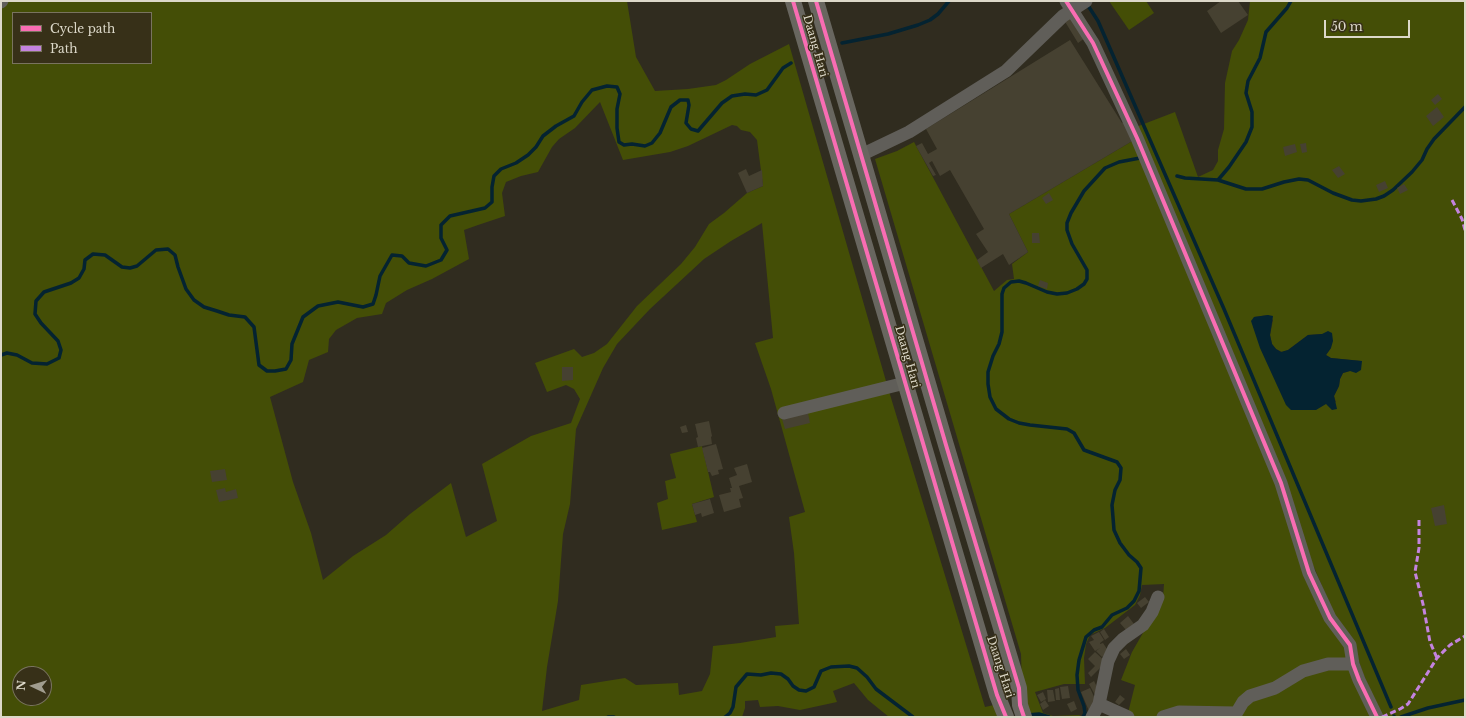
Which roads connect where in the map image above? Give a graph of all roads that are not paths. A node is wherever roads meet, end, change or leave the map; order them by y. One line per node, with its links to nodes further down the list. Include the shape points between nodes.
1 (793, 1): 6 (main road, Daang Hari)
2 (816, 1): 4 (main road, Daang Hari)
3 (1076, 4): 4 (street, via 1006,72 909,132); 10 (street, via 1137,138 1281,483 1309,573 1330,618 1350,645)
4 (861, 154): 5 (main road, Daang Hari)
5 (921, 359): 6 (main road); 12 (main road, Daang Hari, via 1019,688)
6 (900, 366): 7 (main road, Daang Hari)
7 (906, 383): 8 (street); 13 (main road, Daang Hari, via 997,695)
8 (784, 413)
9 (1158, 597): 11 (street, via 1143,625 1114,648 1108,661)
10 (1353, 664): 14 (street, via 1328,664 1304,671 1275,688 1250,696); 18 (street)
11 (1099, 704): 15 (street); 16 (street)
12 (1022, 711)
13 (1005, 713)
14 (1235, 715): 17 (street, via 1180,712)
15 (1092, 717)
16 (1128, 717)
17 (1163, 717)
18 (1377, 717)

